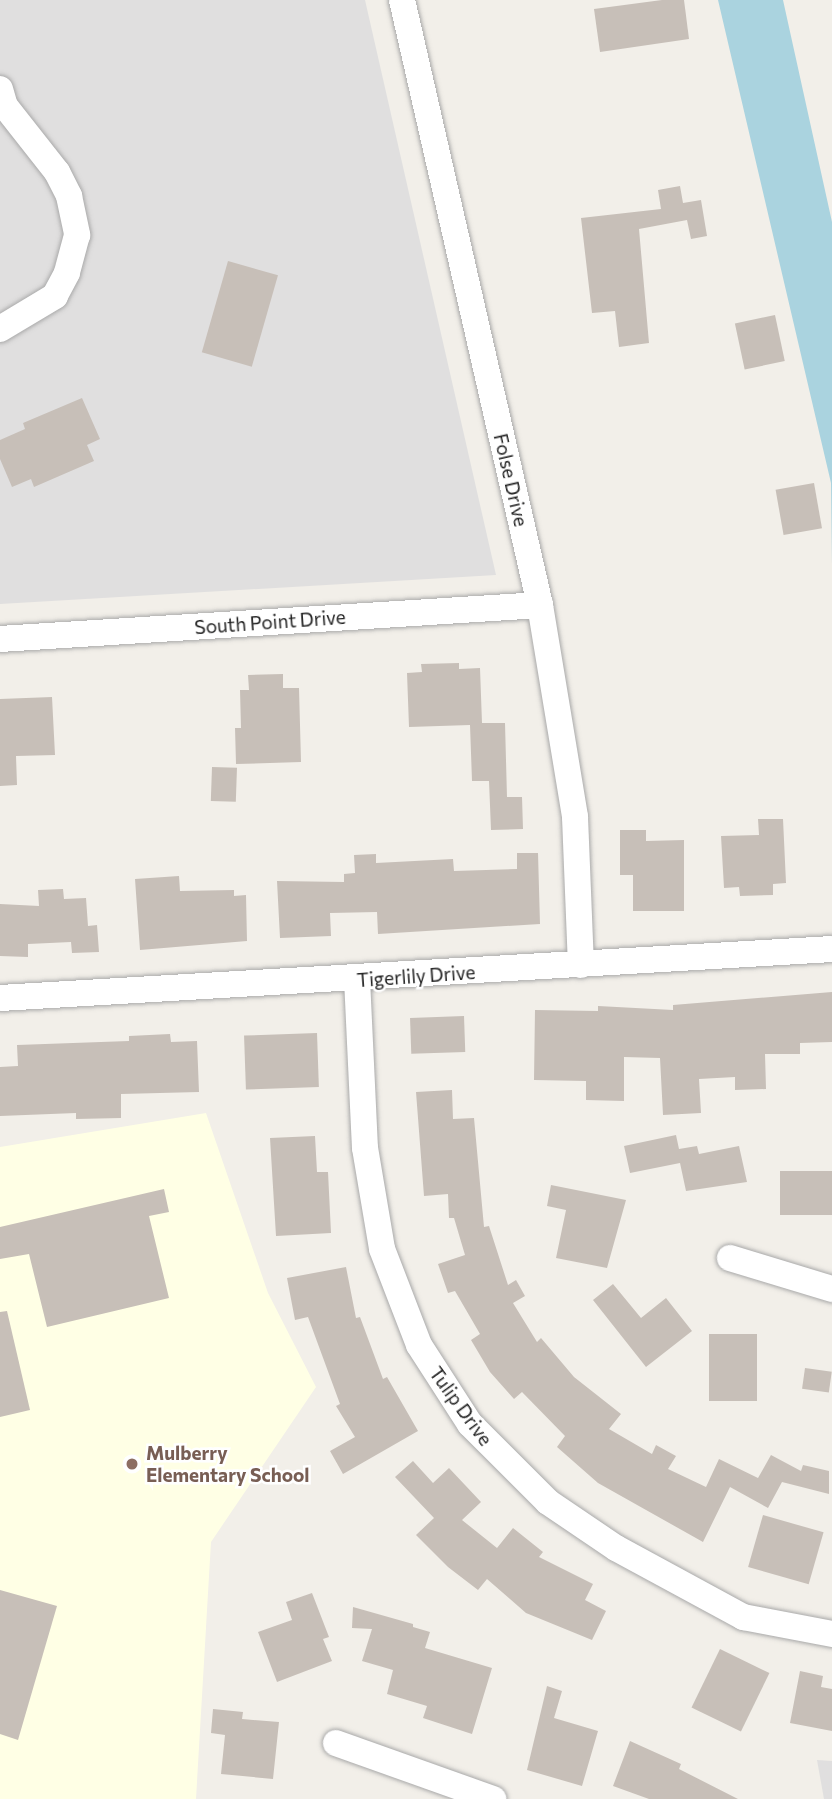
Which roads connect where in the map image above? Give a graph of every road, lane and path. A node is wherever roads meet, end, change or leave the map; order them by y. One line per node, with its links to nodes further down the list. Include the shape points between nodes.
1 (402, 0): 4 (street, Folse Drive)
2 (0, 89): 3 (street, via 5,106 57,172 69,197 77,235 67,273 54,296)
3 (0, 329)
4 (540, 605): 5 (street, South Point Drive); 7 (street, Folse Drive, via 575,817)
5 (0, 639)
6 (832, 949): 7 (street, Tigerlily Drive)
7 (581, 965): 8 (street, Tigerlily Drive)
8 (357, 979): 9 (street, Tigerlily Drive); 12 (street, Tulip Drive, via 365,1148 382,1249 419,1345 470,1424 548,1502 617,1548 743,1617)
9 (0, 998)
10 (730, 1258): 11 (street)
11 (832, 1289)
12 (832, 1634)
13 (336, 1743): 14 (street)
14 (493, 1799)

